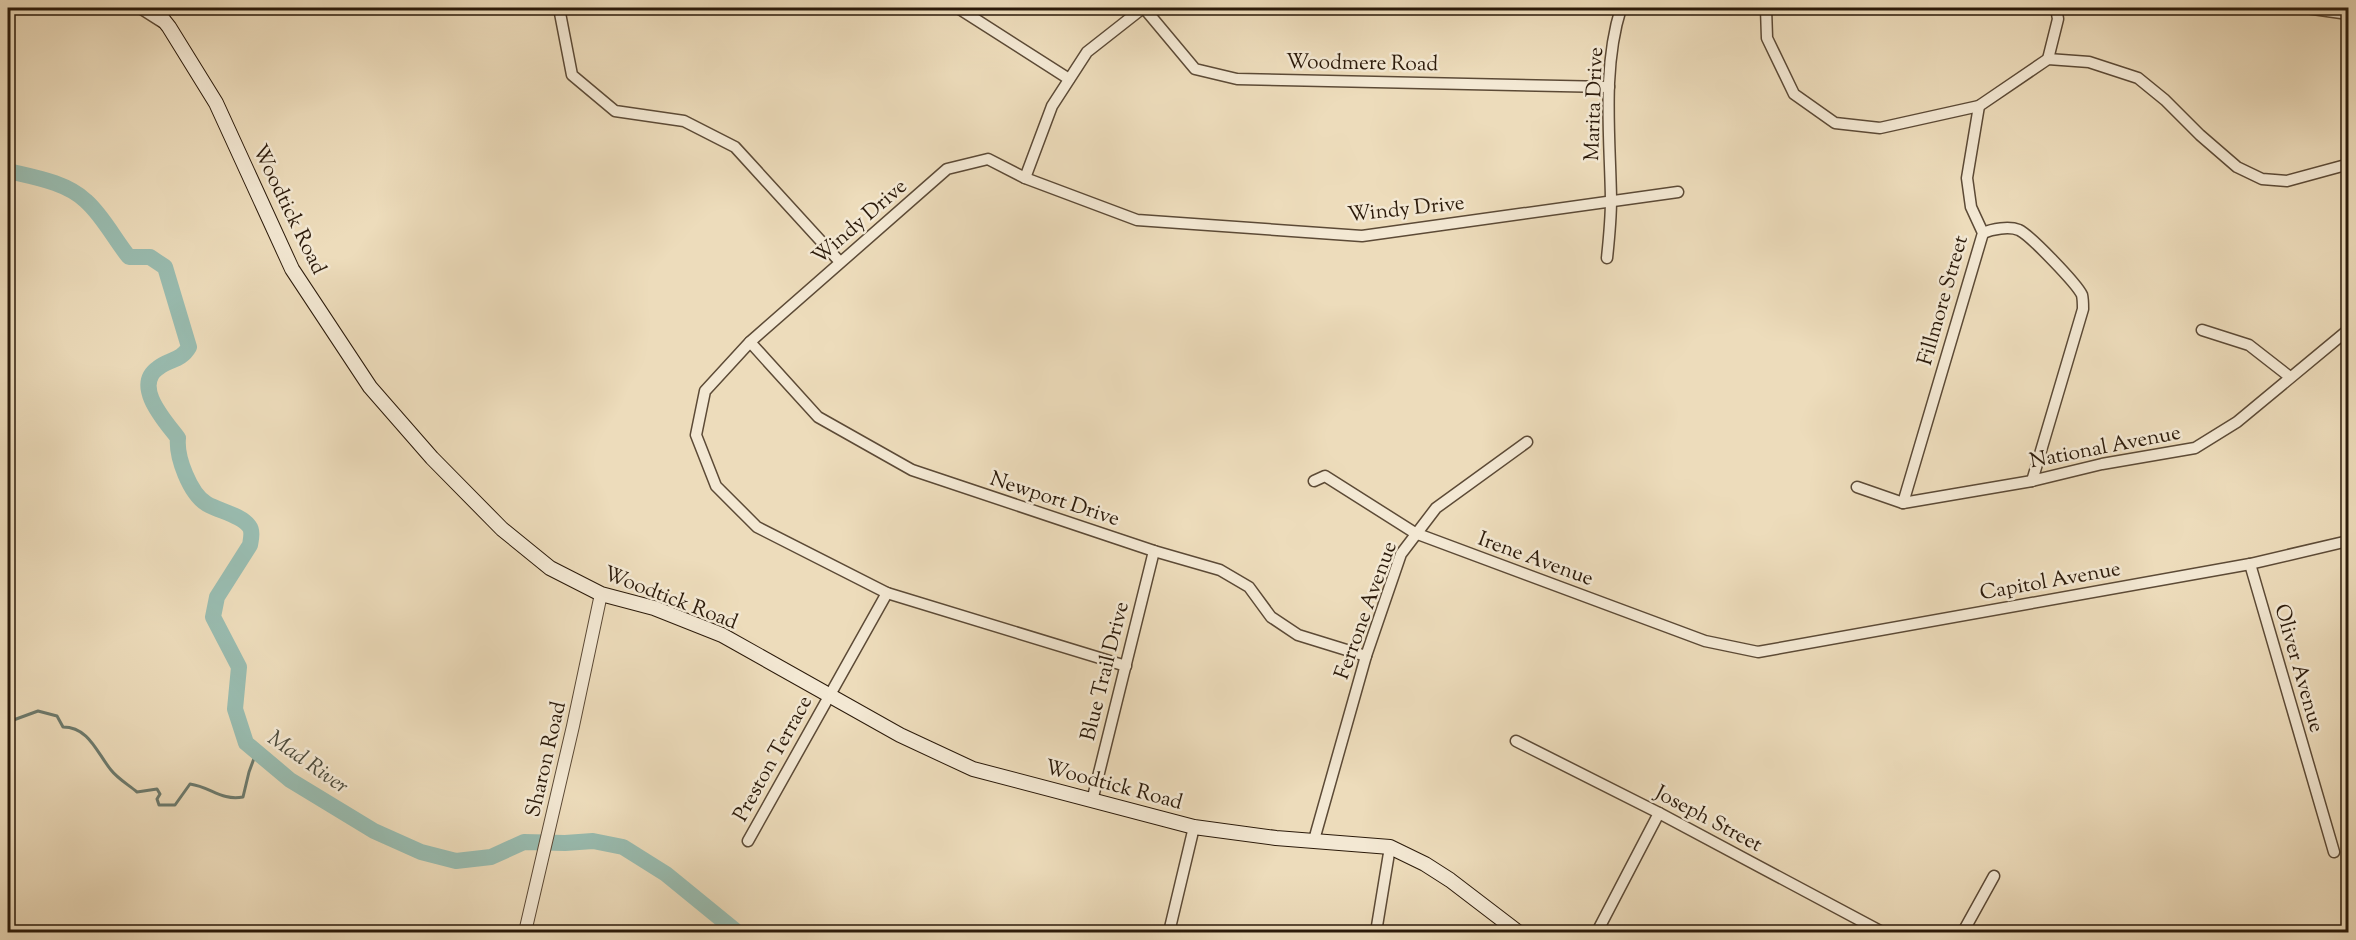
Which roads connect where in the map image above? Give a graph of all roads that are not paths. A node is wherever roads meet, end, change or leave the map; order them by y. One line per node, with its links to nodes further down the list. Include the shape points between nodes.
1 (140, 8): 11 (street)
2 (153, 8): 11 (main road, Woodtick Road)
3 (559, 8): 22 (street, via 572,75 615,111 684,122 735,147)
4 (957, 8): 13 (street)
5 (1143, 8): 13 (street, via 1087,52); 14 (street, Woodmere Road, via 1195,69 1237,79)
6 (1621, 8): 14 (street, Marita Drive)
7 (1766, 8): 15 (street, via 1767,38 1794,94 1835,123 1880,128)
8 (2056, 8): 12 (street, via 2058,19)
9 (2306, 8): 10 (street)
10 (2349, 14)
11 (169, 27): 37 (main road, Woodtick Road, via 216,103 292,269 370,387 502,529 550,568)
12 (2048, 59): 15 (street); 16 (street, via 2089,62 2138,78 2237,167 2262,179 2288,181)
13 (1069, 79): 17 (street, via 1052,106)
14 (1609, 87): 19 (street, Marita Drive)
15 (1979, 106): 20 (street, Fillmore Street, via 1967,178 1971,207)
16 (2349, 167)
17 (1025, 178): 19 (street, Windy Drive, via 1137,220 1362,236); 22 (street, Windy Drive, via 988,159 947,169)
18 (1678, 192): 19 (street, Windy Drive)
19 (1611, 202): 21 (street)
20 (1983, 233): 29 (street, via 1993,228 2019,230 2060,267 2082,297 2083,309); 31 (street, Fillmore Street)
21 (1607, 258)
22 (840, 262): 25 (street, Windy Drive)
23 (2202, 330): 26 (street, via 2249,345)
24 (2349, 330): 26 (street, National Avenue)
25 (750, 342): 34 (street, Newport Drive, via 818,417 912,470); 36 (street, Windy Drive, via 705,391 696,435 716,486 757,527)
26 (2290, 377): 29 (street, National Avenue, via 2237,422 2195,448)
27 (1527, 442): 32 (street, Ferrone Avenue, via 1436,508)
28 (1314, 481): 32 (street, Irene Avenue, via 1325,476)
29 (2032, 481): 31 (street, National Avenue)
30 (1857, 487): 31 (street)
31 (1903, 503)
32 (1415, 533): 38 (street, Irene Avenue, via 1705,641); 39 (street, Ferrone Avenue, via 1401,554)
33 (2349, 541): 35 (street, Capitol Avenue)
34 (1154, 551): 39 (street, Newport Drive, via 1221,570 1249,587 1271,617 1298,635); 40 (street, Blue Trail Drive)
35 (2250, 564): 38 (street, Capitol Avenue); 49 (street, Oliver Avenue)
36 (887, 593): 40 (street, Windy Drive); 41 (street, Preston Terrace)
37 (601, 594): 41 (main road, Woodtick Road, via 654,608 722,635); 51 (street, Sharon Road)
38 (1758, 652)
39 (1366, 656): 46 (street, Ferrone Avenue)
40 (1126, 666): 43 (street, Blue Trail Drive)
41 (830, 695): 43 (main road, Woodtick Road, via 900,735 973,769); 47 (street, Preston Terrace)
42 (1516, 741): 44 (street, Joseph Street)
43 (1092, 801): 45 (main road, Woodtick Road)
44 (1659, 813): 55 (street); 56 (street, Joseph Street)
45 (1194, 827): 46 (main road, Woodtick Road); 52 (street)
46 (1314, 840): 48 (main road, Woodtick Road)
47 (748, 841)
48 (1390, 848): 53 (street); 54 (main road, Woodtick Road, via 1450,880)
49 (2334, 852)
50 (1994, 876): 57 (street)
51 (525, 933)
52 (1170, 933)
53 (1376, 933)
54 (1518, 933)
55 (1597, 933)
56 (1882, 933)
57 (1963, 933)

